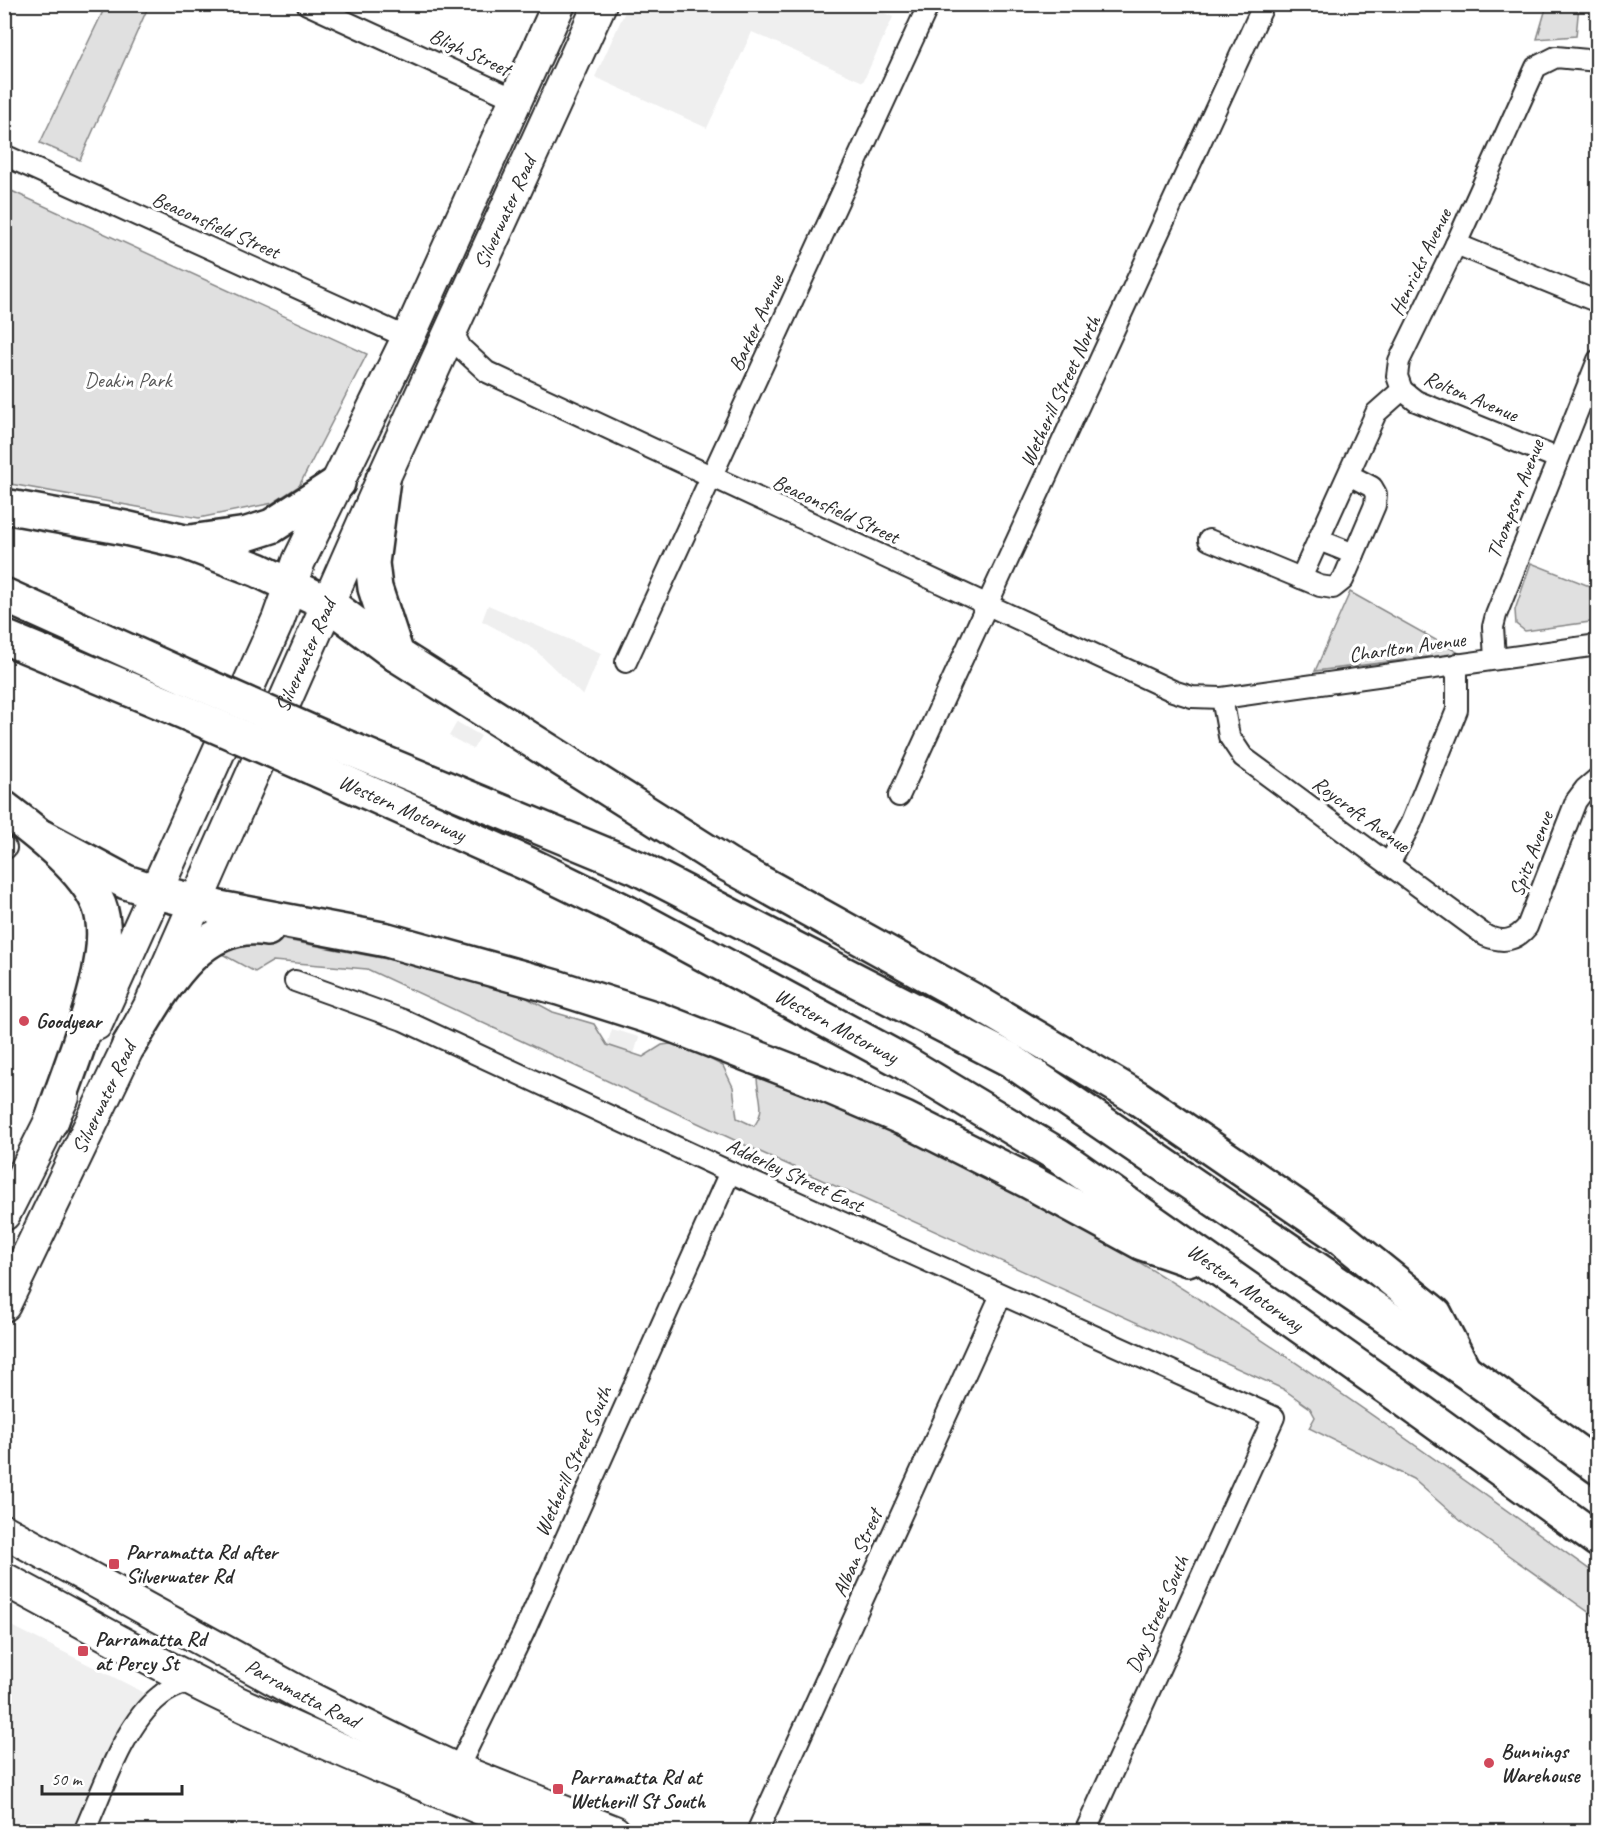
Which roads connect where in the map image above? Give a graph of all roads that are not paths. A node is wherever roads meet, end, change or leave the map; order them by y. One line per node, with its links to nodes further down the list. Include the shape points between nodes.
1 (307, 4): 7 (street, Bligh Street)
2 (559, 4): 7 (highway, Silverwater Road)
3 (600, 4): 11 (highway, Silverwater Road)
4 (928, 4): 17 (street, Barker Avenue)
5 (1264, 4): 29 (street, Wetherill Street North)
6 (1598, 61): 9 (street, Henricks Avenue, via 1564,57 1540,64)
7 (515, 99): 12 (highway, Silverwater Road)
8 (4, 155): 12 (street, Beaconsfield Street)
9 (1456, 244): 10 (street); 14 (street, Henricks Avenue, via 1399,361 1397,376)
10 (1598, 303)
11 (451, 328): 17 (street, Beaconsfield Street, via 461,348 487,372); 18 (highway, Silverwater Road)
12 (408, 338): 19 (highway, Silverwater Road)
13 (1598, 360): 15 (street, Thompson Avenue)
14 (1402, 390): 15 (street, Rolton Avenue, via 1416,401); 16 (street, via 1376,413)
15 (1557, 458): 33 (street, Thompson Avenue, via 1496,615)
16 (1348, 475): 22 (street); 24 (street, via 1365,481 1376,494 1375,506)
17 (711, 478): 29 (street, Beaconsfield Street); 34 (street, Barker Avenue)
18 (383, 479): 28 (highway, Silverwater Road); 32 (highway, via 372,563 375,588)
19 (338, 483): 23 (highway, via 272,526 247,534); 26 (highway, Silverwater Road)
20 (4, 506): 23 (highway)
21 (1209, 540): 25 (street)
22 (1319, 540): 24 (street); 25 (street)
23 (185, 542): 26 (highway)
24 (1354, 554): 25 (street, via 1343,580 1334,588)
25 (1302, 578)
26 (290, 586): 28 (highway); 42 (highway, Silverwater Road, via 223,744)
27 (4, 595): 54 (highway, Western Motorway, bridge, via 324,738 638,868 1009,1059)
28 (329, 604): 32 (highway); 43 (highway, Silverwater Road)
29 (988, 605): 36 (street, Beaconsfield Street, via 1173,692); 38 (street, Wetherill Street North)
30 (4, 637): 51 (highway, Western Motorway, bridge, via 310,767 624,911 902,1061 1058,1155)
31 (1598, 645): 33 (street, Charlton Avenue)
32 (398, 655): 54 (highway, via 727,864 978,1003 1138,1098 1336,1234 1435,1314)
33 (1495, 658): 35 (street, Charlton Avenue)
34 (626, 662)
35 (1457, 664): 36 (street, Charlton Avenue); 41 (street, via 1457,710 1411,824)
36 (1222, 698): 41 (street, Roycroft Avenue, via 1229,736 1243,757)
37 (1598, 778): 44 (street, Spitz Avenue, via 1576,801 1527,927)
38 (899, 796)
39 (4, 808): 40 (highway)
40 (42, 837): 42 (highway, via 106,873); 48 (highway, via 72,867 99,904 105,953)
41 (1389, 864): 44 (street, Roycroft Avenue, via 1486,936)
42 (154, 891): 43 (highway); 48 (highway, Silverwater Road)
43 (195, 902): 46 (highway, via 387,940); 47 (highway, Silverwater Road, via 152,1004)
44 (1505, 941)
45 (295, 981): 49 (street, Adderley Street East, via 403,1020)
46 (560, 988): 47 (highway, via 371,947 247,927 214,936 198,950 161,994); 51 (highway, via 657,1018 809,1077 905,1119 1142,1243)
47 (129, 1045): 53 (highway, Silverwater Road)
48 (52, 1120): 50 (highway, Silverwater Road)
49 (730, 1172): 52 (street, Adderley Street East); 61 (street, Wetherill Street South, via 523,1634)
50 (4, 1214)
51 (1228, 1274): 58 (highway, Western Motorway)
52 (1001, 1295): 55 (street, Adderley Street East); 65 (street, Alban Street)
53 (4, 1305)
54 (1464, 1371): 56 (highway, Western Motorway)
55 (1274, 1417): 66 (street, Day Street South)
56 (1598, 1467)
57 (4, 1531): 61 (highway, Parramatta Road, via 307,1697)
58 (1598, 1540)
59 (4, 1579): 60 (highway, Parramatta Road)
60 (193, 1680): 62 (street, via 162,1694 133,1726); 63 (highway, Parramatta Road, via 403,1778)
61 (457, 1770): 64 (highway, Parramatta Road)
62 (84, 1832)
63 (540, 1832)
64 (614, 1832)
65 (757, 1832)
66 (1085, 1832)

